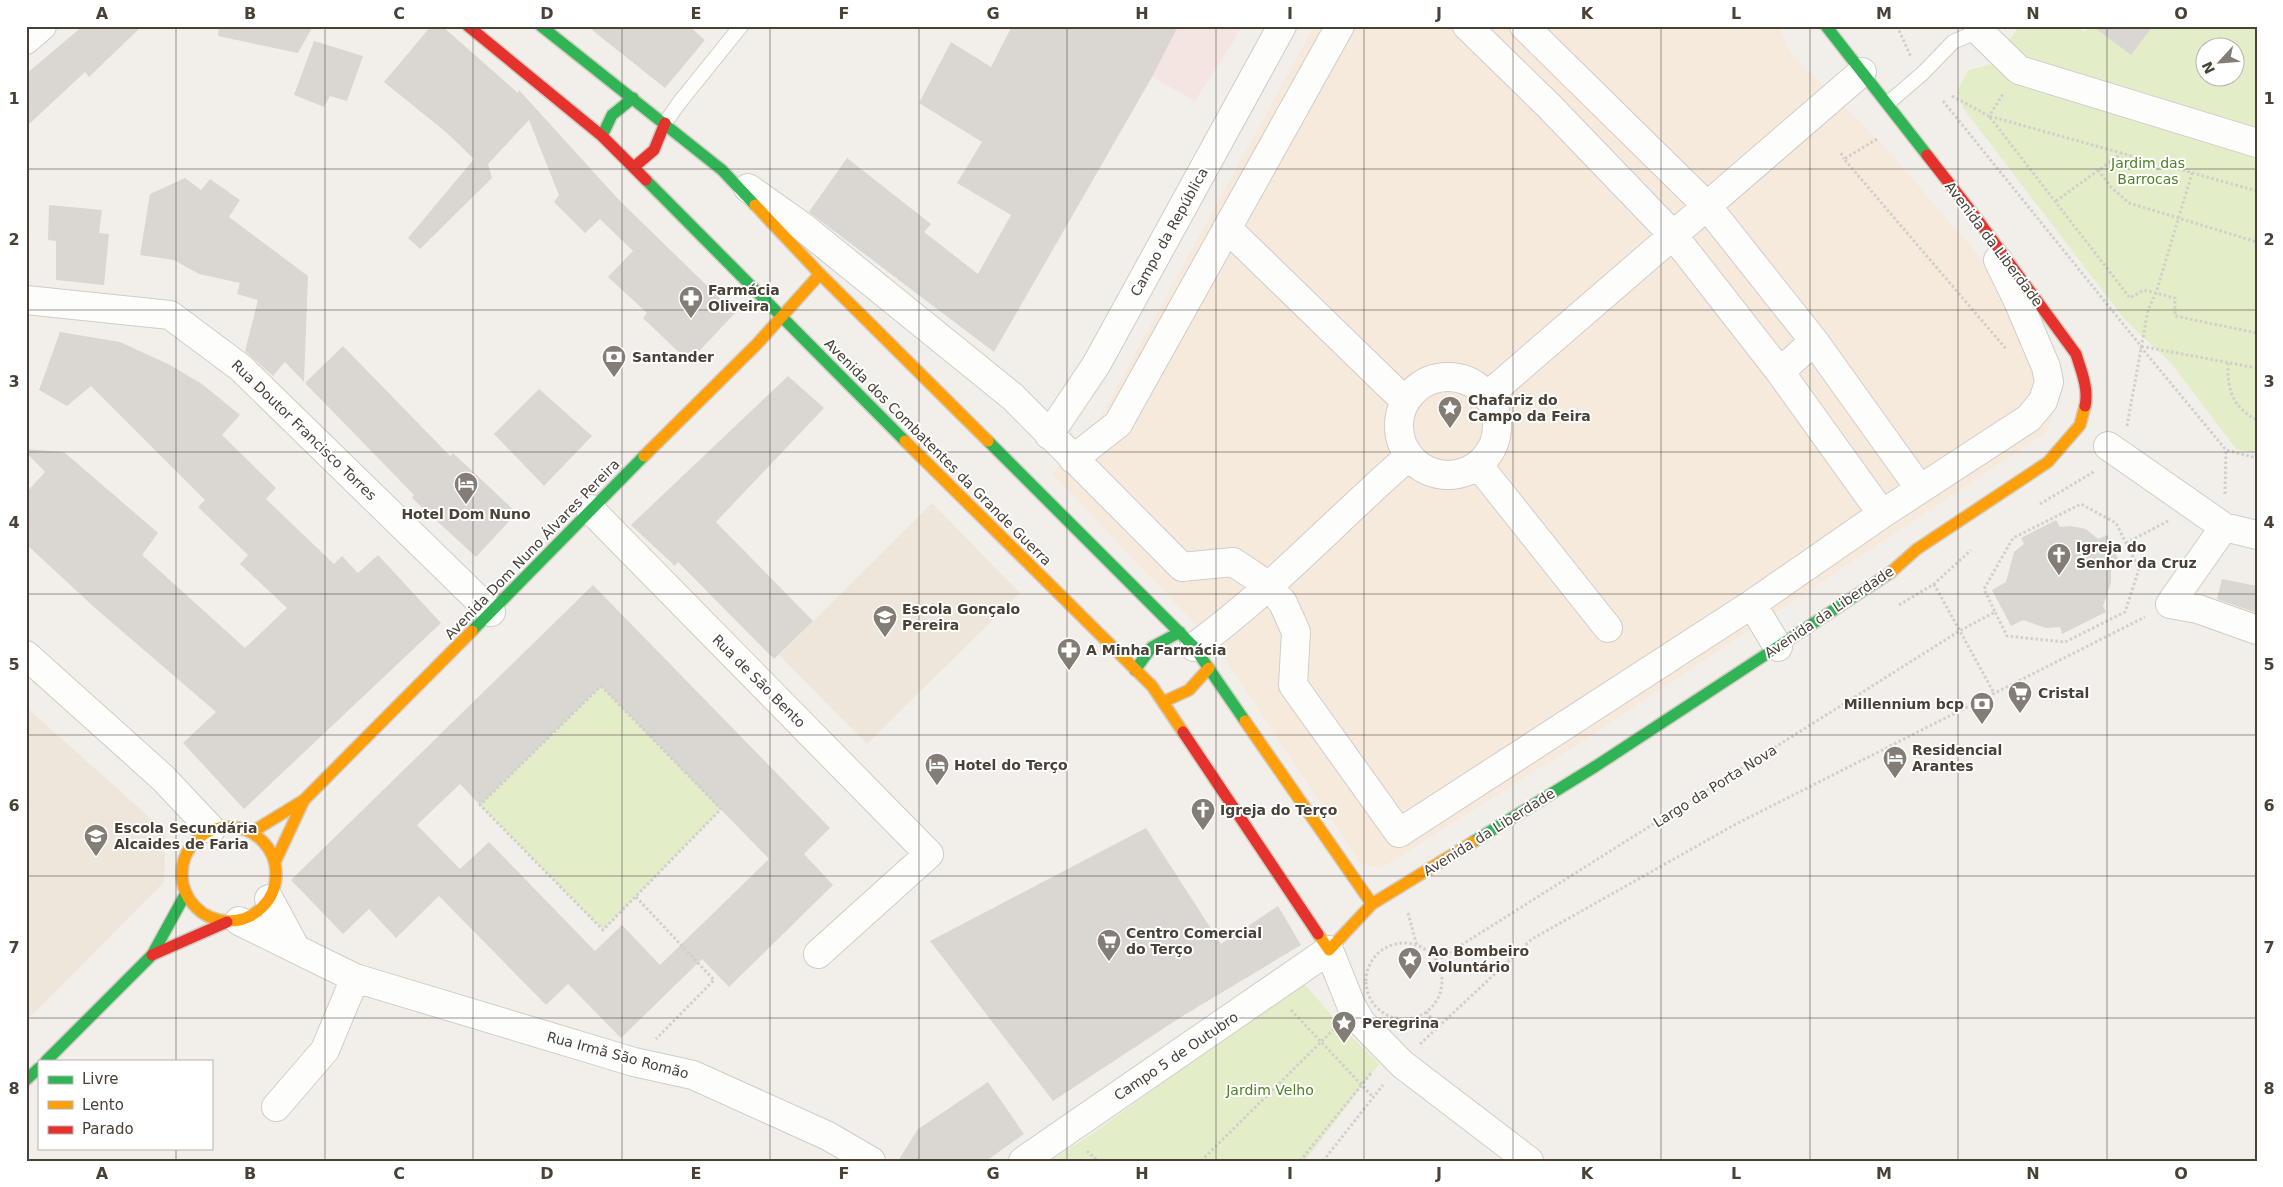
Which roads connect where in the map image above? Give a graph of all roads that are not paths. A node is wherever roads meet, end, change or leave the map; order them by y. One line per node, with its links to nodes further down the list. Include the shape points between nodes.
1 (42, 26): 11 (street)
2 (468, 26): 19 (main road, Avenida dos Combatentes da Grande Guerra)
3 (541, 26): 15 (main road)
4 (741, 26): 18 (lane)
5 (1282, 26): 35 (street, Campo da República, via 1096,365)
6 (1340, 26): 25 (street)
7 (1467, 26): 17 (street)
8 (1524, 26): 14 (street)
9 (1826, 26): 13 (main road, Avenida da Liberdade)
10 (1986, 28): 16 (lane, via 1953,42); 20 (street, via 2019,70)
11 (26, 40)
12 (1855, 45): 13 (main road)
13 (1862, 72): 16 (main road, Avenida da Liberdade); 23 (street)
14 (1575, 76): 17 (street); 23 (street)
15 (634, 98): 18 (main road); 19 (main road, via 612,115)
16 (1888, 103): 24 (main road, Avenida da Liberdade)
17 (1549, 106): 26 (street)
18 (665, 123): 21 (main road, via 654,150); 22 (main road)
19 (602, 136): 21 (main road, Avenida dos Combatentes da Grande Guerra)
20 (2257, 143)
21 (634, 167): 30 (main road, Avenida dos Combatentes da Grande Guerra)
22 (722, 170): 27 (main road); 28 (street)
23 (1707, 206): 26 (street); 31 (street)
24 (1977, 219): 40 (street, via 2018,301 2050,382 2043,401 2029,418); 50 (main road, Avenida da Liberdade, via 2076,354 2086,400 2080,425 2048,462 1917,549 1882,580)
25 (1227, 228): 34 (street); 38 (street, via 1118,424)
26 (1673, 235): 32 (street); 33 (street)
27 (820, 274): 28 (street, via 842,272); 30 (main road, Avenida Dom Nuno Álvares Pereira); 51 (main road)
28 (867, 277): 35 (street, via 1013,397)
29 (26, 300): 47 (street, Rua Doutor Francisco Torres, via 170,316 241,368)
30 (781, 318): 41 (main road, Avenida Dom Nuno Álvares Pereira); 53 (main road, Avenida dos Combatentes da Grande Guerra)
31 (1814, 341): 32 (street); 40 (street)
32 (1780, 372): 42 (street)
33 (1487, 396): 34 (street, via 1473,383 1454,377 1435,378 1417,387); 39 (street, via 1496,413 1497,433 1491,451)
34 (1405, 401): 37 (street, via 1398,420 1400,439)
35 (1049, 435): 38 (street)
36 (2108, 446): 43 (street)
37 (1408, 457): 39 (street, via 1423,470 1442,476 1461,475); 45 (street)
38 (1073, 459): 45 (street, via 1182,567 1233,562)
39 (1479, 466): 48 (street)
40 (1920, 489): 42 (street)
41 (590, 509): 47 (main road, Avenida Dom Nuno Álvares Pereira); 65 (street, Rua de São Bento, via 929,854)
42 (1882, 514): 46 (street)
43 (2224, 527): 44 (street); 49 (street, via 2170,604 2198,609)
44 (2257, 536)
45 (1268, 585): 46 (street, via 1283,603 1296,632 1293,685 1399,832); 51 (street)
46 (1752, 604): 50 (street)
47 (491, 612): 55 (main road, Avenida Dom Nuno Álvares Pereira)
48 (1608, 628)
49 (2257, 630)
50 (1778, 647): 61 (main road, Avenida da Liberdade, via 1596,766)
51 (1194, 649): 53 (main road, via 1152,647); 54 (main road, via 1189,690); 61 (main road)
52 (26, 655): 56 (street, via 163,778)
53 (1135, 670): 54 (main road, Avenida dos Combatentes da Grande Guerra)
54 (1163, 702): 64 (main road, Avenida dos Combatentes da Grande Guerra)
55 (304, 800): 57 (main road, Avenida Dom Nuno Álvares Pereira); 58 (main road, Avenida Dom Nuno Álvares Pereira)
56 (211, 829): 57 (main road, via 226,826); 59 (main road, via 192,844 186,855 182,874)
57 (252, 832): 58 (main road, via 270,850)
58 (275, 862): 60 (main road, Avenida Dom Nuno Álvares Pereira, via 276,881)
59 (186, 893): 62 (main road, via 202,914 214,920); 66 (main road)
60 (269, 899): 62 (main road, via 260,910); 63 (street)
61 (1372, 904): 64 (main road, Avenida da Liberdade)
62 (233, 921): 63 (street, Rua Irmã São Romão); 66 (main road)
63 (296, 949): 67 (street, Rua Irmã São Romão)
64 (1329, 950): 73 (street, Campo 5 de Outubro); 74 (street, via 1351,1005 1362,1022 1402,1063)
65 (818, 954)
66 (152, 955): 68 (main road)
67 (355, 978): 71 (street, via 325,1050); 72 (street, Rua Irmã São Romão, via 634,1062 693,1075 828,1136)
68 (47, 1060)
69 (38, 1069): 70 (main road)
70 (26, 1080)
71 (276, 1107)
72 (871, 1161)
73 (1024, 1161)
74 (1529, 1161)

